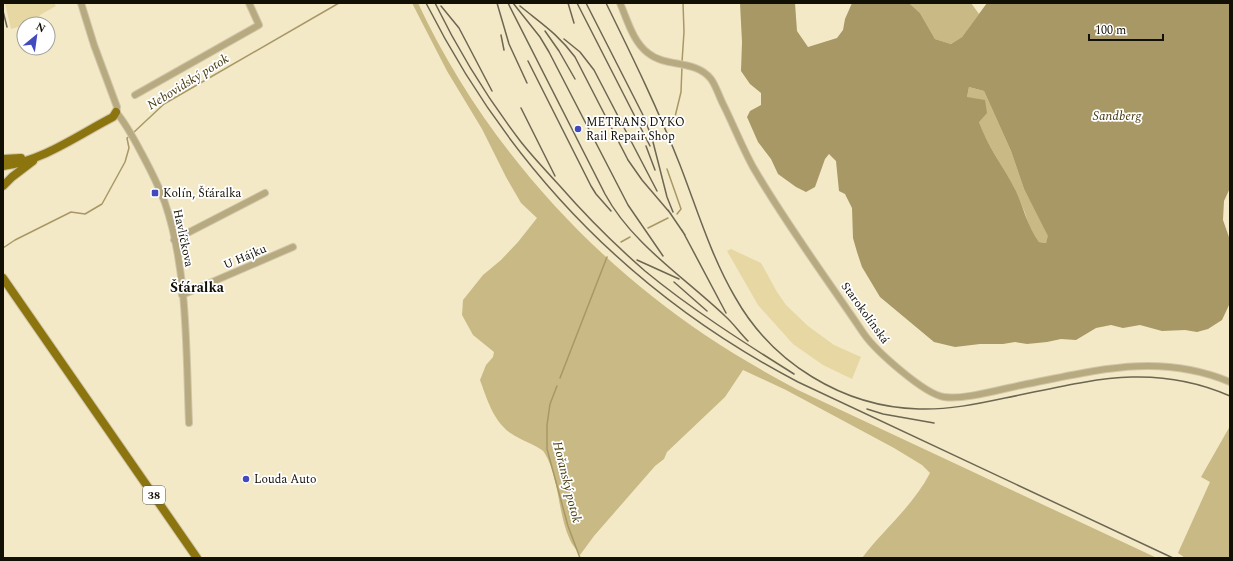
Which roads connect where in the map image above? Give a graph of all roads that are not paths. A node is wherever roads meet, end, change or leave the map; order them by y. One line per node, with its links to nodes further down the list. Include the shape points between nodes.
1 (81, 3): 5 (street, Havlíčkova, via 117,107)
2 (249, 3): 4 (street, via 259,25)
3 (620, 3): 18 (street, Starokolínská, via 641,47 654,58 698,68 706,73 752,165 769,193 872,344 887,359 934,394 944,397 964,396 1106,368 1129,366 1185,369)
4 (135, 95)
5 (116, 112): 6 (main road); 11 (street, Havlíčkova, via 148,164 164,202)
6 (42, 155): 7 (main road); 8 (main road); 9 (main road)
7 (3, 159)
8 (3, 166)
9 (3, 186)
10 (265, 193): 11 (street)
11 (174, 240): 17 (street, Havlíčkova)
12 (294, 247): 17 (street, U Hájku)
13 (3, 272): 16 (main road)
14 (3, 278): 16 (main road, 38)
15 (3, 281): 16 (main road)
16 (14, 294): 20 (main road, 38)
17 (182, 295): 19 (street, Havlíčkova)
18 (1230, 382)
19 (189, 423)
20 (197, 558)

